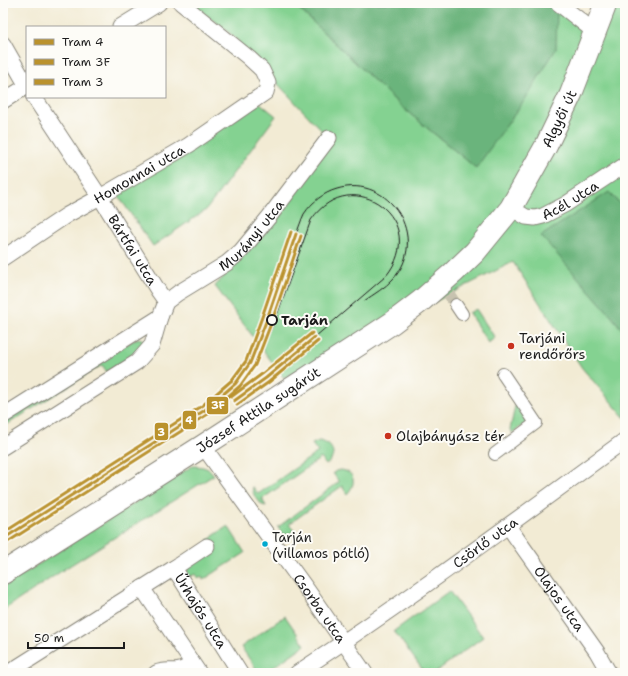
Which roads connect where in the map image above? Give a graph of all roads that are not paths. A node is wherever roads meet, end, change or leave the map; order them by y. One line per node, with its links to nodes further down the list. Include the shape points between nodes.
1 (159, 3): 5 (street)
2 (181, 3): 14 (street, Homonnai utca, via 262,70 268,83 266,92 189,145)
3 (558, 3): 6 (street)
4 (606, 3): 6 (main road, Algyői út)
5 (122, 26)
6 (595, 32): 15 (main road, Algyői út, via 556,126)
7 (3, 44): 8 (street)
8 (26, 84)
9 (26, 87): 11 (street)
10 (35, 98): 14 (street, Bártfai utca)
11 (3, 100)
12 (329, 138): 18 (street, Murányi utca, via 241,251 227,263)
13 (625, 165): 15 (street, Acél utca, via 543,216 526,217)
14 (100, 197): 17 (street, Homonnai utca, via 67,215); 18 (street, Bártfai utca)
15 (511, 208): 16 (main road, Algyői út)
16 (496, 226): 23 (main road, József Attila sugárút, via 475,252 438,287 392,323)
17 (3, 258)
18 (166, 302): 19 (street)
19 (160, 317): 21 (street); 24 (street, via 152,345 137,362)
20 (503, 374): 25 (street, via 536,423)
21 (3, 416)
22 (625, 440): 26 (street, Csörlő utca)
23 (203, 446): 29 (main road, József Attila sugárút); 31 (street, Csorba utca)
24 (3, 447)
25 (495, 454)
26 (508, 526): 31 (street, Csörlő utca); 38 (street, Olajos utca, via 597,652)
27 (207, 546): 28 (street, Űrhajós utca)
28 (174, 568): 30 (street, Űrhajós utca); 35 (street, Űrhajós utca)
29 (3, 573)
30 (142, 588): 32 (street); 33 (street, Űrhajós utca)
31 (344, 642): 36 (street); 37 (street, Csorba utca)
32 (196, 668): 34 (street)
33 (8, 673)
34 (156, 673)
35 (240, 673)
36 (297, 673)
37 (366, 673)
38 (609, 673)

